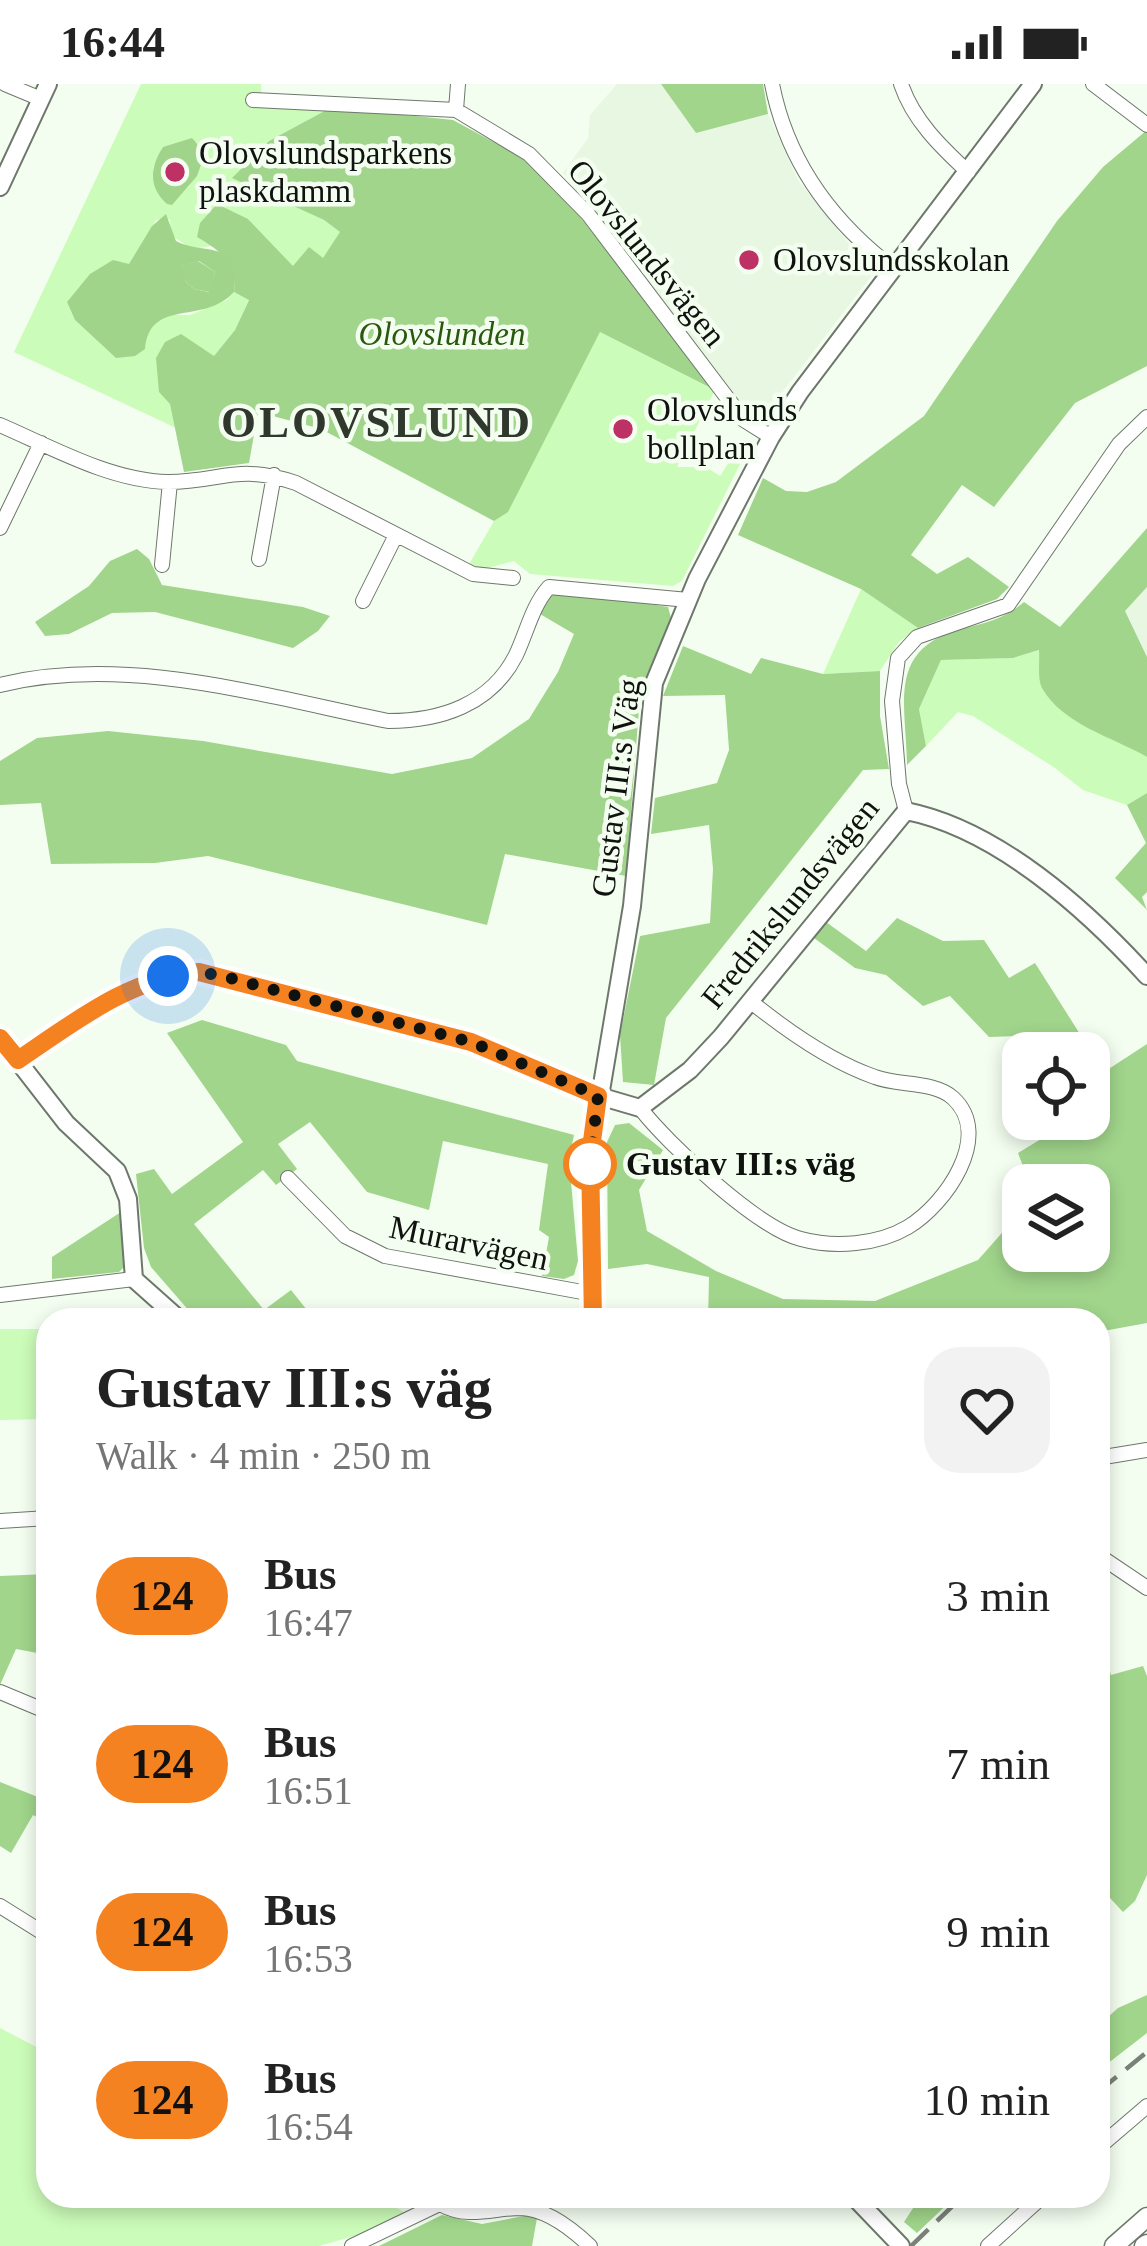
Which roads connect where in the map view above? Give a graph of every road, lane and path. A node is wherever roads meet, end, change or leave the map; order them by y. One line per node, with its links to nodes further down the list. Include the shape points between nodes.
1 (4, 84): 7 (street)
2 (458, 84): 9 (street)
3 (772, 84): 13 (street, via 806,176 858,242)
4 (901, 84): 11 (street, via 938,144)
5 (1033, 84): 11 (street, Gustav III:s Väg)
6 (1093, 84): 10 (street)
7 (45, 92): 12 (street)
8 (254, 100): 9 (street, Olovslundsvägen)
9 (456, 110): 16 (street, Olovslundsvägen, via 560,181 744,420)
10 (1147, 125)
11 (968, 172): 13 (street, Gustav III:s Väg)
12 (0, 188)
13 (894, 268): 16 (street, Gustav III:s Väg)
14 (1147, 417): 28 (street, Fredrikslundsvägen, via 1008,605 917,637 898,658 892,701)
15 (0, 424): 17 (street)
16 (771, 437): 25 (street, Gustav III:s Väg)
17 (41, 443): 19 (street, via 132,478); 20 (street)
18 (274, 476): 19 (street, via 235,471); 21 (street); 22 (street)
19 (170, 482): 23 (street)
20 (0, 528)
21 (396, 535): 24 (street, via 473,574); 26 (street)
22 (260, 559)
23 (162, 566)
24 (513, 578)
25 (688, 600): 27 (street, via 549,587 496,685 465,707 414,721 223,685 42,675); 33 (street, Gustav III:s Väg, via 649,713 632,906)
26 (363, 601)
27 (0, 686)
28 (906, 811): 29 (street, via 958,828 1048,881); 30 (street, Fredrikslundsvägen)
29 (1147, 976)
30 (750, 1001): 34 (street, Fredrikslundsvägen, via 690,1070); 34 (street, via 852,1067 950,1094 962,1108 965,1156 919,1218 869,1241 794,1238 749,1209)
31 (0, 1039): 32 (street)
32 (18, 1060): 33 (street, via 137,988 199,972 471,1042); 36 (street, via 65,1124 117,1172 128,1199)
33 (598, 1096): 34 (street); 37 (street, Gustav III:s Väg, via 590,1156)
34 (640, 1108)
35 (288, 1178): 37 (street, Murarvägen, via 345,1236 385,1256)
36 (134, 1279): 38 (street); 39 (street)
37 (593, 1294): 40 (street, Gustav III:s Väg)
38 (0, 1295)
39 (167, 1308)
40 (593, 1308)
41 (1147, 1450): 42 (street)
42 (1110, 1456)
43 (36, 1519): 44 (street)
44 (0, 1520)
45 (1110, 1563): 46 (street)
46 (1147, 1588)
47 (0, 1692): 48 (street)
48 (36, 1707)
49 (0, 1906): 50 (street)
50 (36, 1928)
51 (1147, 2106): 52 (street)
52 (1110, 2138)
53 (435, 2208): 58 (street)
54 (448, 2208): 59 (street, via 531,2210)
55 (865, 2208): 60 (street)
56 (1030, 2208): 61 (street)
57 (1147, 2217): 62 (main road)
58 (352, 2246)
59 (590, 2246)
60 (901, 2246)
61 (988, 2246)
62 (1114, 2246)

